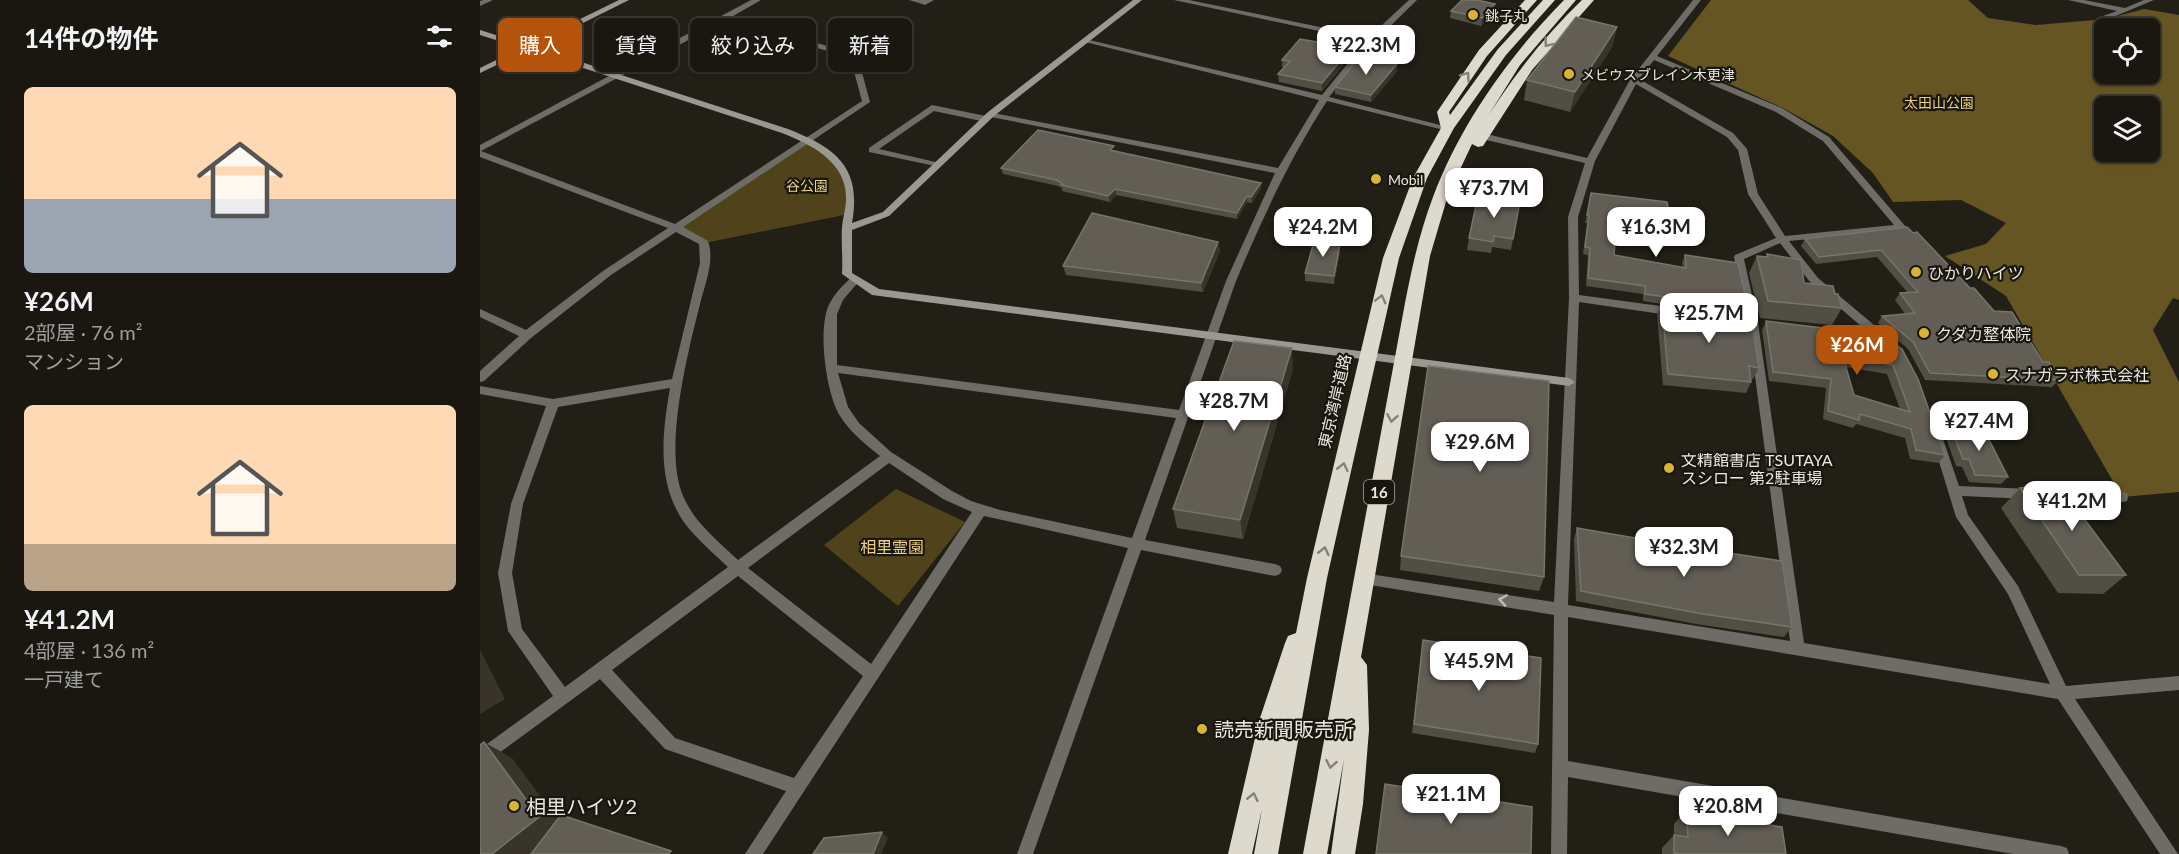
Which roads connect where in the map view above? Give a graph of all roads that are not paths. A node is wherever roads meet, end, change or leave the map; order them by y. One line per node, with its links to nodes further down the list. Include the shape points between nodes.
1 (489, 0): 16 (street)
2 (625, 0): 20 (street)
3 (756, 0): 18 (street)
4 (913, 0): 5 (street)
5 (930, 0)
6 (1138, 0): 25 (street)
7 (1178, 0): 24 (street)
8 (1413, 0): 24 (street)
9 (1531, 0): 35 (highway, 16, one-way to 9, via 1443,112 1454,93 1486,49)
10 (1549, 0): 35 (highway, 東京湾岸道路 / 16, via 1503,52)
11 (1570, 0): 43 (highway, 16, via 1520,56 1489,99)
12 (1588, 0): 36 (highway, 16, one-way to 36, via 1565,21)
13 (1697, 0): 27 (street)
14 (2072, 0): 17 (street)
15 (2150, 0): 17 (street)
16 (480, 4)
17 (2125, 10): 19 (street)
18 (723, 18)
19 (2106, 18)
20 (582, 21)
21 (480, 32): 23 (street)
22 (690, 36): 31 (street)
23 (498, 38)
24 (1371, 40): 33 (street)
25 (1085, 41): 33 (street); 34 (street)
26 (816, 45): 37 (street, via 854,56 866,102)
27 (1654, 57): 32 (street); 46 (street, via 1779,110 1826,139 1901,227)
28 (498, 62): 30 (street)
29 (582, 66): 31 (street)
30 (480, 71)
31 (615, 76): 37 (street); 38 (street)
32 (1634, 80): 40 (street); 46 (street, via 1730,135 1742,149 1753,194)
33 (1325, 98): 35 (street); 42 (street)
34 (988, 116): 41 (street); 41 (street, via 932,108 872,150); 42 (street)
35 (1448, 128): 56 (highway, 東京湾岸道路 / 16, one-way to 35, via 1391,258 1420,178)
36 (1482, 136): 40 (street); 43 (highway, 16)
37 (808, 139): 44 (street); 45 (street, via 824,149 847,175 851,195)
38 (480, 149)
39 (480, 154): 44 (street)
40 (1590, 161): 48 (street, via 1573,217)
41 (937, 165): 45 (street, via 886,214)
42 (1279, 171): 54 (street, via 1231,281)
43 (1446, 182): 57 (highway, 16, via 1421,262)
44 (677, 228): 52 (street, via 607,273); 60 (street, via 704,243 705,263)
45 (847, 228): 47 (street, via 847,274)
46 (1782, 239): 53 (street, via 1814,280); 77 (street, via 1739,257 1753,323)
47 (855, 280): 54 (street, via 876,292 907,297); 58 (street, via 831,308)
48 (1574, 298): 50 (street); 61 (street)
49 (480, 313): 52 (street)
50 (1686, 313)
51 (1853, 333): 53 (street)
52 (527, 335): 59 (street)
53 (1875, 335): 55 (street)
54 (1213, 336): 56 (street); 64 (street)
55 (1902, 353)
56 (1367, 356): 57 (street); 73 (highway, 東京湾岸道路 / 16, one-way to 56)
57 (1402, 360): 61 (street); 74 (highway, 16, one-way to 74)
58 (831, 368): 64 (street); 66 (street, via 845,415)
59 (480, 378)
60 (678, 382): 63 (street); 71 (street, via 669,424 673,489 693,524)
61 (1569, 382): 75 (street)
62 (480, 390): 63 (street)
63 (553, 402): 82 (street, via 517,504 505,573 515,631)
64 (1184, 415): 70 (street)
65 (1934, 428): 67 (street)
66 (889, 456): 69 (street, via 951,498); 71 (street)
67 (1956, 491): 68 (street); 81 (street, via 1962,517 2013,590)
68 (2122, 497)
69 (981, 510): 70 (street); 79 (street)
70 (1137, 545): 72 (street); 87 (street)
71 (739, 568): 78 (street); 79 (street)
72 (1275, 570)
73 (1317, 578): 88 (highway, 16, one-way to 73, via 1270,721); 89 (highway, 東京湾岸道路 / 16)
74 (1363, 579): 75 (street, one-way to 74); 76 (highway, 16)
75 (1561, 610): 77 (street); 84 (street)
76 (1355, 624): 90 (highway, 16, one-way to 90); 91 (highway, 16, via 1358,730)
77 (1798, 650): 81 (street)
78 (602, 670): 82 (street); 85 (street, via 670,744)
79 (873, 675): 85 (street)
80 (2179, 683): 81 (street)
81 (2062, 693): 94 (street)
82 (564, 698): 83 (street)
83 (480, 759)
84 (1561, 768): 92 (street); 93 (street)
85 (798, 787): 86 (street)
86 (753, 854)
87 (1025, 854)
88 (1240, 854)
89 (1266, 854)
90 (1315, 854)
91 (1343, 854)
92 (1559, 854)
93 (2061, 854)
94 (2170, 854)

